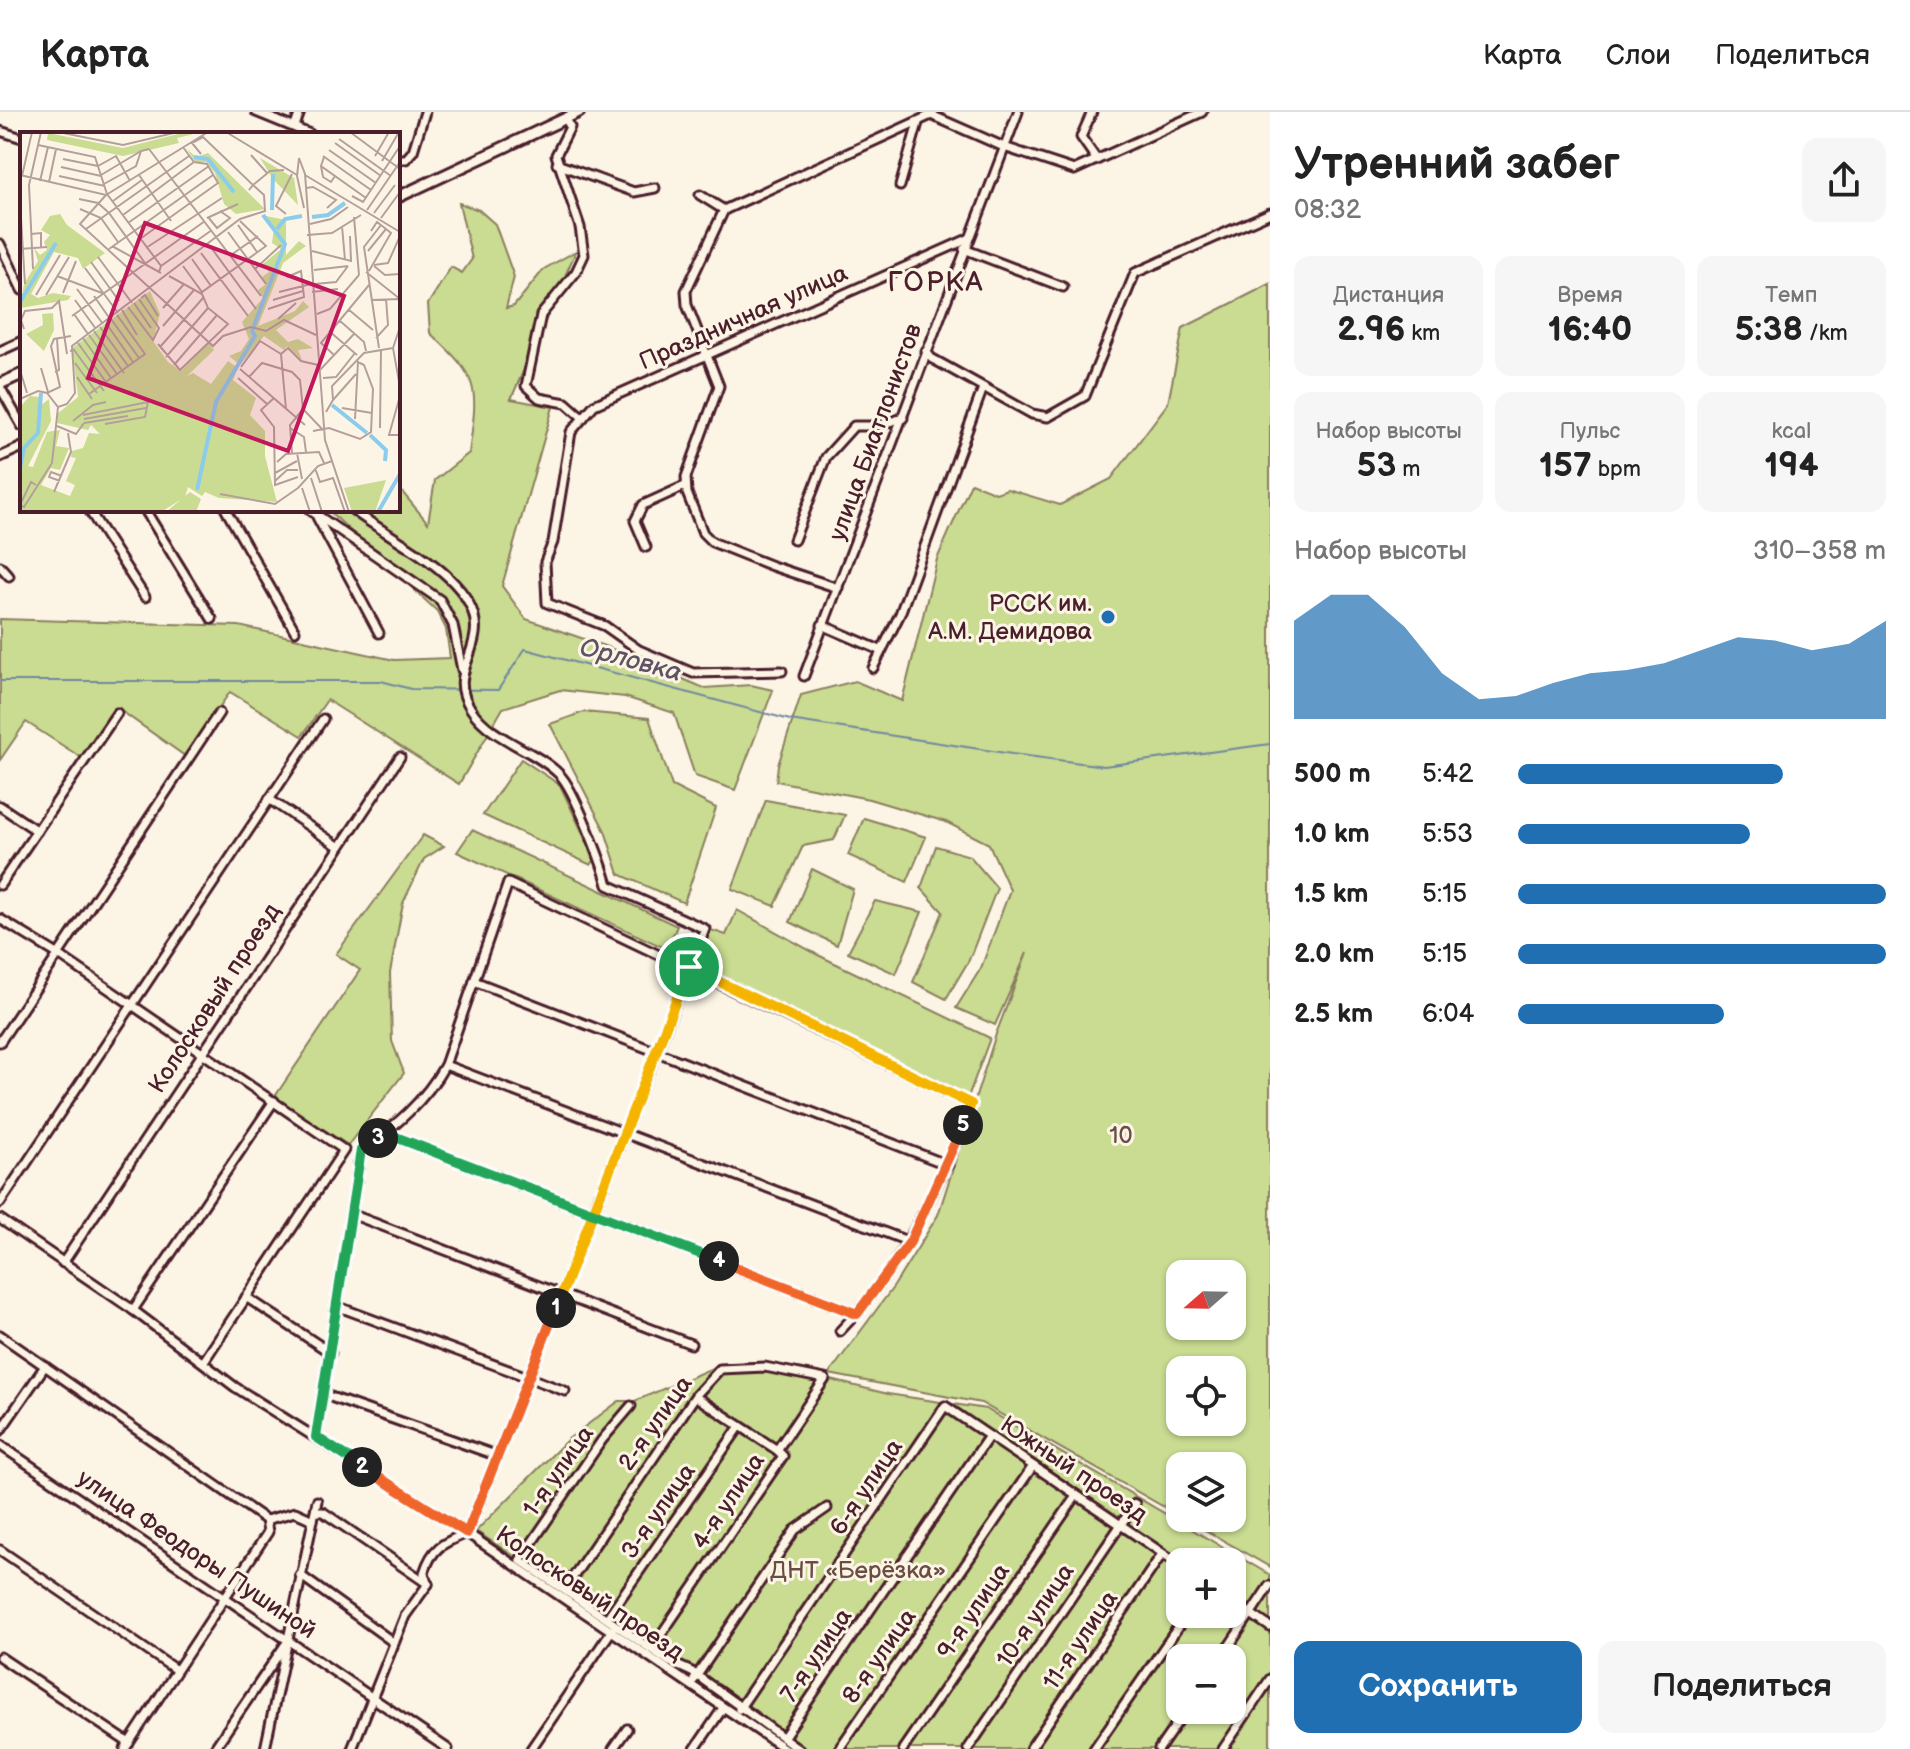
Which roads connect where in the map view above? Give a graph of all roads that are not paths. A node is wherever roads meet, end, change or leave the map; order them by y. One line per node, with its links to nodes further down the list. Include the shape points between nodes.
1 (256, 112): 11 (street)
2 (300, 112): 11 (street)
3 (425, 112): 16 (street, via 413,151)
4 (579, 112): 9 (main road)
5 (1018, 112): 15 (street, улица Биатлонистов)
6 (1092, 112): 17 (street, via 1081,137)
7 (1202, 112): 17 (street)
8 (931, 113): 10 (street); 15 (street)
9 (566, 118): 18 (street, via 570,127 557,148); 22 (main road)
10 (918, 123): 19 (street); 23 (street)
11 (295, 126): 13 (street)
12 (0, 131): 14 (street)
13 (306, 132)
14 (20, 137)
15 (1004, 147): 17 (street, via 1074,170); 25 (street, улица Биатлонистов)
16 (400, 160)
17 (1097, 160)
18 (557, 164): 20 (street, via 634,192); 37 (street, via 580,227 584,255 541,315 526,386 539,398 566,403)
19 (900, 186)
20 (655, 188)
21 (700, 195): 23 (street)
22 (400, 196)
23 (724, 210): 33 (street, via 685,298)
24 (1270, 213): 36 (street, via 1135,273 1085,396 1073,406 1043,418)
25 (968, 239): 27 (street, улица Биатлонистов); 33 (street, Праздничная улица)
26 (0, 244): 28 (street)
27 (964, 249): 29 (street); 32 (street, улица Биатлонистов)
28 (20, 286)
29 (1063, 287)
30 (20, 342): 31 (street)
31 (0, 351)
32 (926, 351): 36 (street); 38 (street, улица Биатлонистов)
33 (709, 353): 37 (street, Праздничная улица, via 594,405); 42 (street, via 719,386)
34 (20, 375): 35 (main road)
35 (0, 385): 39 (street)
36 (983, 388): 58 (street, via 900,614)
37 (583, 418): 61 (street, via 571,432 557,525 545,562 547,603 605,626 639,650 693,673)
38 (903, 418): 48 (street, via 854,426 829,452); 52 (street, улица Биатлонистов)
39 (20, 422)
40 (20, 448): 41 (street)
41 (0, 457)
42 (685, 486): 49 (street, via 643,505 635,521); 52 (street, via 707,538)
43 (90, 512): 53 (street)
44 (146, 512): 54 (street)
45 (227, 512): 56 (street)
46 (313, 512): 57 (street); 60 (street, via 440,600 453,625)
47 (356, 512): 60 (street, via 460,588 475,626)
48 (794, 540)
49 (646, 547)
50 (0, 566): 51 (street)
51 (9, 576)
52 (838, 588): 55 (street, улица Биатлонистов)
53 (145, 597)
54 (212, 619)
55 (822, 625): 58 (street); 62 (street, улица Биатлонистов)
56 (295, 631)
57 (379, 633)
58 (880, 650): 59 (street)
59 (873, 668)
60 (462, 670): 74 (street, via 464,696 476,716 561,775 608,885 705,929)
61 (782, 671)
62 (804, 676)
63 (117, 713): 69 (street)
64 (219, 713): 73 (street)
65 (323, 719): 67 (street)
66 (400, 757): 70 (street, Колосковый проезд)
67 (269, 799): 70 (street); 76 (street)
68 (0, 806): 69 (street)
69 (37, 831): 71 (street)
70 (338, 846): 79 (street, Колосковый проезд)
71 (0, 885)
72 (0, 919): 73 (street)
73 (59, 955): 76 (street); 77 (street)
74 (689, 967): 75 (street, via 508,883); 78 (street); 84 (street, via 971,1104)
75 (474, 981): 78 (street); 80 (street)
76 (131, 1004): 79 (street); 85 (street)
77 (0, 1041)
78 (656, 1051): 82 (street); 84 (street)
79 (202, 1052): 81 (street); 90 (street, Колосковый проезд)
80 (445, 1065): 82 (street); 83 (street, via 431,1090)
81 (274, 1101): 92 (street, via 344,1150); 94 (street)
82 (625, 1132): 87 (street); 89 (street)
83 (385, 1133): 86 (street, via 361,1150); 87 (street)
84 (948, 1165): 89 (street)
85 (0, 1203)
86 (351, 1214): 91 (street); 93 (street)
87 (595, 1214): 91 (street); 95 (street)
88 (0, 1219): 90 (street, Колосковый проезд)
89 (910, 1242): 95 (street)
90 (63, 1263): 94 (street, Колосковый проезд)
91 (562, 1294): 98 (street); 102 (street)
92 (246, 1297): 99 (street); 100 (street)
93 (339, 1307): 99 (street); 102 (street)
94 (133, 1310): 100 (street, Колосковый проезд)
95 (857, 1314): 96 (street)
96 (840, 1331)
97 (0, 1335): 101 (street)
98 (691, 1344)
99 (331, 1353): 105 (street)
100 (204, 1361): 112 (street, Колосковый проезд, via 235,1387)
101 (45, 1366): 110 (street); 122 (street)
102 (530, 1376): 104 (street); 115 (street)
103 (825, 1379): 106 (street, 2-я улица, via 765,1367 720,1369); 114 (street, 4-я улица)
104 (565, 1391)
105 (325, 1395): 112 (street); 115 (street)
106 (696, 1397): 109 (street); 131 (street, 2-я улица)
107 (631, 1406): 131 (street, 1-я улица, via 520,1560)
108 (945, 1406): 111 (street, Южный проезд); 150 (street, 6-я улица)
109 (740, 1426): 114 (street); 135 (street, 3-я улица)
110 (0, 1431)
111 (989, 1436): 116 (street, Южный проезд); 154 (street, 7-я улица)
112 (316, 1437): 124 (street, Колосковый проезд)
113 (0, 1445): 132 (street, улица Феодоры Пушиной)
114 (777, 1450): 142 (street, 4-я улица, via 783,1456)
115 (498, 1456): 124 (street)
116 (1033, 1466): 117 (street, Южный проезд); 163 (street, 8-я улица)
117 (1076, 1496): 123 (street, Южный проезд); 164 (street, 9-я улица)
118 (317, 1501): 121 (street)
119 (1135, 1504): 123 (street, 10-я улица)
120 (827, 1508): 145 (street, via 795,1530)
121 (315, 1516): 122 (street, via 295,1512); 128 (street); 129 (street, via 323,1512)
122 (266, 1520): 132 (street, via 268,1532)
123 (1120, 1525): 126 (street, Южный проезд); 165 (street, 10-я улица)
124 (467, 1533): 129 (street, via 433,1550 424,1573); 138 (street, Колосковый проезд)
125 (0, 1550): 144 (street)
126 (1162, 1554): 127 (street, Южный проезд); 166 (street, 11-я улица)
127 (1166, 1556)
128 (300, 1575): 139 (street); 140 (street)
129 (428, 1584): 140 (street)
130 (1269, 1586): 134 (street)
131 (565, 1589): 135 (street)
132 (225, 1598): 139 (street, улица Феодоры Пушиной); 144 (street)
133 (1246, 1611): 134 (street)
134 (1251, 1614): 136 (street); 141 (street)
135 (607, 1618): 142 (street)
136 (1270, 1627)
137 (1177, 1628): 167 (street)
138 (612, 1630): 147 (street, Колосковый проезд); 159 (street)
139 (289, 1640): 148 (street, улица Феодоры Пушиной); 155 (street); 156 (street)
140 (393, 1642): 148 (street)
141 (1231, 1644)
142 (652, 1648): 145 (street)
143 (0, 1657): 153 (street)
144 (176, 1670): 153 (street)
145 (696, 1678): 147 (street); 150 (street)
146 (1270, 1679): 169 (street)
147 (690, 1685): 149 (street, Колосковый проезд)
148 (372, 1697): 157 (street); 158 (street, улица Феодоры Пушиной)
149 (723, 1708): 154 (street, Колосковый проезд); 161 (street)
150 (739, 1709): 154 (street)
151 (1176, 1724): 168 (street)
152 (627, 1729): 160 (street)
153 (127, 1746)
154 (782, 1746): 162 (street)
155 (214, 1749)
156 (265, 1749)
157 (352, 1749)
158 (448, 1749)
159 (531, 1749)
160 (613, 1749)
161 (695, 1749)
162 (799, 1749)
163 (839, 1749)
164 (903, 1749)
165 (968, 1749)
166 (1030, 1749)
167 (1094, 1749)
168 (1159, 1749)
169 (1223, 1749)

